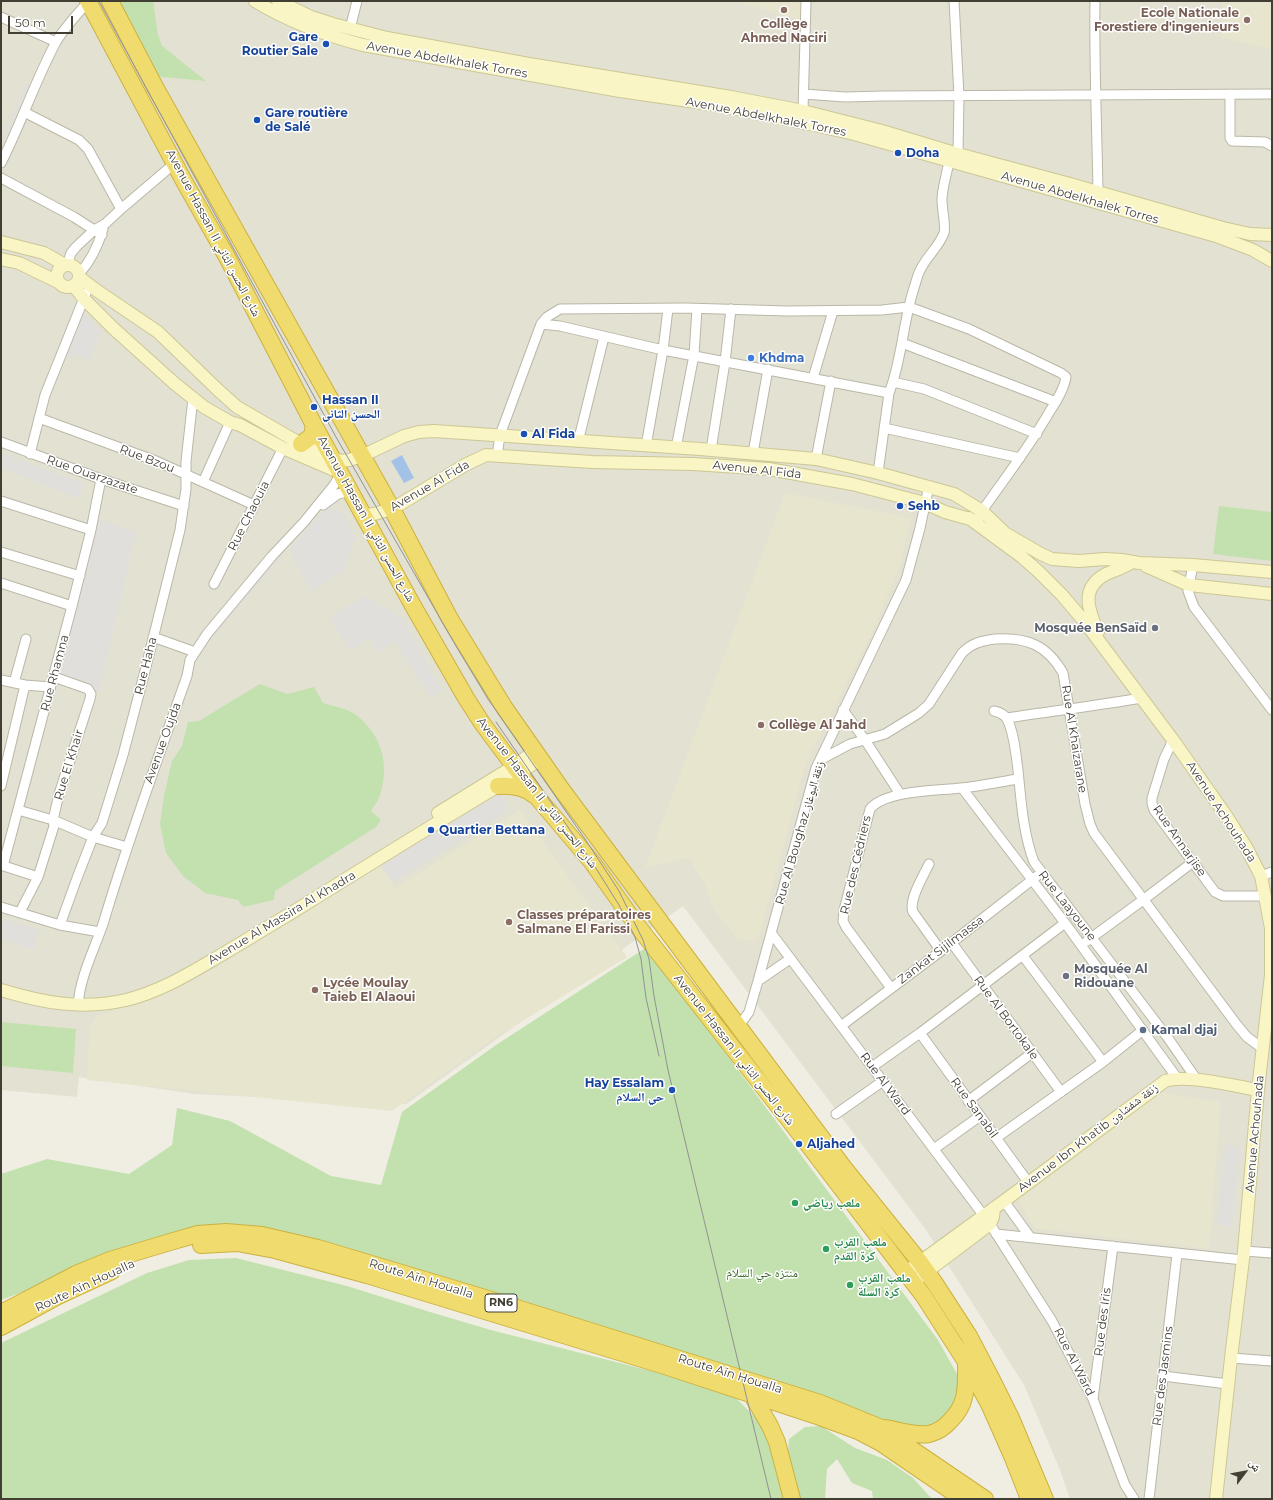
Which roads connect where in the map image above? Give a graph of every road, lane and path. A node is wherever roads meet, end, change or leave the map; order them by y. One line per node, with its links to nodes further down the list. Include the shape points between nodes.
1 (89, 1): 11 (street, via 69,22); 22 (highway, Avenue Hassan II شارع الحسن الثاني)
2 (110, 1): 73 (highway, Avenue Hassan II شارع الحسن الثاني, via 204,172)
3 (255, 1): 20 (main road, Avenue Abdelkhalek Torres, via 300,24 335,38 363,45 612,90 767,114)
4 (278, 1): 10 (main road, Avenue Abdelkhalek Torres, via 311,16)
5 (357, 1): 10 (street)
6 (806, 1): 12 (street)
7 (954, 1): 16 (street)
8 (1095, 1): 13 (street)
9 (1, 17): 11 (street)
10 (350, 29): 17 (main road, Avenue Abdelkhalek Torres, via 453,50)
11 (56, 42): 18 (street)
12 (804, 94): 16 (street, via 857,98); 17 (street)
13 (1097, 94): 14 (street); 16 (street); 24 (street)
14 (1230, 94): 15 (street); 19 (street, via 1232,141 1265,142)
15 (1272, 94)
16 (959, 96): 20 (street)
17 (803, 111): 20 (main road, Avenue Abdelkhalek Torres, via 882,131)
18 (24, 112): 21 (street); 25 (street, via 83,144)
19 (1272, 146)
20 (954, 158): 24 (main road, Avenue Abdelkhalek Torres); 30 (main road, Avenue Abdelkhalek Torres, via 1216,236); 36 (street, via 942,199 944,234 923,264)
21 (1, 163)
22 (175, 163): 25 (street); 56 (highway, Avenue Hassan II شارع الحسن الثاني)
23 (1, 178): 26 (street)
24 (1098, 192): 27 (main road, Avenue Abdelkhalek Torres, via 1223,228 1250,234)
25 (121, 209): 26 (street)
26 (98, 232): 31 (street, via 71,253); 32 (street, via 94,254)
27 (1272, 235)
28 (1, 242): 31 (main road, via 44,253)
29 (1, 259): 33 (main road, via 19,263)
30 (1272, 261)
31 (66, 265): 32 (main road, via 74,266); 33 (main road, via 58,271)
32 (77, 279): 33 (main road, via 64,287); 34 (main road); 35 (main road)
33 (58, 282)
34 (89, 285): 35 (street); 63 (main road, via 158,332 237,407)
35 (84, 300): 52 (main road); 54 (street, via 48,388)
36 (909, 307): 40 (street); 43 (street); 53 (street, via 969,329 1061,373 1066,377 1065,384)
37 (668, 309): 38 (street); 41 (street, via 560,309); 44 (street)
38 (698, 309): 39 (street); 45 (street)
39 (732, 309): 40 (street); 46 (street)
40 (833, 311): 48 (street)
41 (541, 324): 42 (street); 59 (street)
42 (604, 337): 44 (street); 61 (street)
43 (902, 343): 50 (street); 53 (street)
44 (663, 350): 45 (street); 64 (street)
45 (694, 355): 46 (street); 66 (street)
46 (726, 362): 47 (street); 67 (street)
47 (768, 369): 48 (street); 68 (street)
48 (813, 378): 49 (street)
49 (831, 381): 51 (street); 72 (street)
50 (893, 382): 51 (street); 58 (street, via 924,389)
51 (889, 393): 57 (street)
52 (193, 398): 55 (main road); 76 (street, Rue Haha, via 186,461)
53 (1056, 402): 58 (street)
54 (39, 418): 69 (street); 76 (street, Rue Bzou, via 156,461)
55 (230, 422): 65 (main road); 78 (street)
56 (314, 425): 63 (highway, via 312,436); 73 (highway, Avenue Hassan II شارع الحسن الثاني)
57 (884, 428): 71 (street); 75 (street)
58 (1037, 434): 71 (street)
59 (500, 435): 61 (main road, Avenue Al Fida); 70 (street); 73 (main road, Avenue Al Fida, via 419,432 404,436)
60 (1, 442): 69 (street, Rue Ouarzazate)
61 (578, 442): 62 (main road, Avenue Al Fida)
62 (593, 443): 64 (main road, Avenue Al Fida); 74 (main road)
63 (301, 444): 73 (main road)
64 (646, 446): 66 (main road, Avenue Al Fida)
65 (283, 448): 73 (main road); 83 (street, Rue Chaouia)
66 (676, 448): 67 (main road, Avenue Al Fida)
67 (711, 450): 68 (main road, Avenue Al Fida)
68 (753, 453): 72 (main road, Avenue Al Fida)
69 (30, 454): 77 (street, Rue Ouarzazate)
70 (497, 456): 74 (main road, Avenue Al Fida); 86 (main road, Avenue Al Fida, via 486,455 476,459)
71 (1020, 458): 85 (street)
72 (816, 459): 75 (main road, Avenue Al Fida)
73 (346, 462): 80 (highway, Avenue Hassan II شارع الحسن الثاني); 86 (highway, Avenue Hassan II شارع الحسن الثاني); 87 (street, Avenue Oujda, via 334,485)
74 (592, 462): 82 (main road, Avenue Al Fida, via 693,464 769,470 852,484)
75 (878, 472): 79 (main road, Avenue Al Fida)
76 (187, 476): 78 (street, Rue Bzou); 84 (street, Rue Haha)
77 (101, 479): 84 (street, Rue Ouarzazate); 90 (street, Rue Rhamna)
78 (203, 482): 83 (street, Rue Bzou)
79 (930, 486): 82 (street, Rue Al Boughaz زنقة البوغاز); 85 (main road, Avenue Al Fida, via 954,494)
80 (351, 491): 87 (street, Avenue Oujda, via 338,494); 88 (highway, Avenue Hassan II شارع الحسن الثاني)
81 (1, 501): 90 (street)
82 (925, 503): 89 (main road, Avenue Al Fida, via 945,512); 113 (street, Rue Al Boughaz زنقة البوغاز, via 908,574)
83 (254, 505): 98 (street, Rue Chaouia)
84 (184, 506): 102 (street, Rue Haha)
85 (978, 508): 89 (main road); 91 (main road, Avenue Al Fida)
86 (392, 509): 88 (main road, Avenue Al Fida); 119 (highway, Avenue Hassan II شارع الحسن الثاني, via 450,619 504,707)
87 (310, 514): 105 (street, Avenue Oujda, via 272,556)
88 (364, 515): 121 (highway, Avenue Hassan II شارع الحسن الثاني, via 466,698)
89 (969, 518): 91 (main road); 104 (main road, Avenue Al Fida, via 1038,572 1062,595)
90 (91, 530): 96 (street, Rue Rhamna)
91 (1003, 531): 93 (main road, via 1052,559 1111,559)
92 (1, 552): 96 (street)
93 (1135, 562): 94 (main road); 99 (main road); 104 (main road, via 1097,580 1089,594 1090,611)
94 (1193, 565): 95 (main road); 99 (street)
95 (1272, 572)
96 (80, 576): 101 (street, Rue Rhamna)
97 (1, 583): 101 (street)
98 (214, 584)
99 (1188, 585): 100 (main road); 114 (street, via 1194,607)
100 (1272, 594)
101 (72, 606): 106 (street, Rue Rhamna)
102 (153, 637): 105 (street); 130 (street, Rue Haha, via 117,775 102,823)
103 (26, 639): 108 (street)
104 (1106, 649): 111 (main road, Avenue Achouhada)
105 (195, 652): 131 (street, Avenue Oujda, via 190,660 187,676)
106 (54, 677): 110 (street, Rue Rhamna); 129 (street, Rue El Khair, via 88,689 91,694)
107 (1, 680): 108 (street)
108 (14, 683): 109 (street)
109 (25, 685): 110 (street); 123 (street)
110 (50, 688): 128 (street, Rue Rhamna)
111 (1141, 698): 112 (street); 118 (main road, Avenue Achouhada)
112 (1069, 708): 116 (street); 117 (street, Rue Al Khaizarane, via 1063,673 1053,657 1037,645 1028,642 1006,638 983,640 966,649 929,704 919,713 885,734); 140 (street, Rue Al Khaizarane, via 1090,824)
113 (843, 710): 117 (street); 120 (street, Rue Al Boughaz زنقة البوغاز)
114 (1272, 710)
115 (994, 711): 116 (street, via 1000,712)
116 (1006, 718): 122 (street, Rue Laayoune, via 1014,745)
117 (865, 740): 120 (street, Rue Al Khaizarane, via 850,744); 126 (street)
118 (1173, 740): 132 (street, Rue Annarjise, via 1164,759 1152,803 1154,810); 136 (main road, Avenue Achouhada)
119 (538, 755): 121 (main road, Avenue Al Massira Al Khadra); 159 (highway, Avenue Hassan II شارع الحسن الثاني)
120 (820, 760): 146 (street, Rue Al Boughaz زنقة البوغاز)
121 (517, 770): 124 (main road, Avenue Al Massira Al Khadra); 127 (highway, Avenue Hassan II شارع الحسن الثاني); 158 (main road, Avenue Al Massira Al Khadra, via 174,974 148,985)
122 (1018, 779): 125 (street, Rue des Cédriers); 135 (street, Rue Laayoune, via 1028,843 1034,862)
123 (1, 786)
124 (498, 786): 127 (highway, via 523,788); 158 (main road, Avenue Al Massira Al Khadra, via 180,979 125,1000 98,1004)
125 (962, 788): 126 (street, Rue des Cédriers); 138 (street)
126 (900, 794): 156 (street, Rue des Cédriers, via 875,803 868,813 843,914 846,928)
127 (537, 797): 187 (highway, Avenue Hassan II شارع الحسن الثاني, via 592,862 636,924)
128 (18, 810): 129 (street); 134 (street, Rue Rhamna)
129 (53, 820): 130 (street); 137 (street, Rue El Khair, via 54,826)
130 (94, 837): 131 (street); 144 (street, Rue Haha)
131 (127, 846): 145 (street, Avenue Oujda)
132 (1193, 862): 139 (street, Rue Annarjise, via 1218,894); 140 (street)
133 (929, 864): 150 (street, via 911,906)
134 (2, 865): 137 (street)
135 (1041, 873): 138 (street, Zankat Sijilmassa); 147 (street, Rue Laayoune)
136 (1266, 874): 139 (main road, Avenue Achouhada)
137 (38, 877): 142 (street, Rue El Khair)
138 (1032, 880): 143 (street); 148 (street, Zankat Sijilmassa)
139 (1265, 896): 163 (main road, Avenue Achouhada, via 1271,928 1272,955)
140 (1143, 900): 147 (street); 163 (street, Rue Al Khaizarane, via 1242,1031)
141 (1, 907): 142 (street)
142 (20, 912): 144 (street)
143 (1065, 923): 149 (street); 151 (street)
144 (60, 925): 145 (street)
145 (100, 932): 158 (street, Avenue Oujda)
146 (772, 934): 152 (street, Rue Al Ward); 153 (street, Rue Al Boughaz زنقة البوغاز)
147 (1092, 937): 149 (street); 169 (street, Rue Laayoune)
148 (952, 943): 150 (street, Zankat Sijilmassa); 155 (street, Rue Al Bortokale)
149 (1081, 945): 161 (street)
150 (942, 951): 156 (street, Zankat Sijilmassa)
151 (1023, 956): 155 (street); 165 (street)
152 (790, 959): 153 (street); 160 (street, Rue Al Ward)
153 (758, 980): 159 (street, Rue Al Boughaz زنقة البوغاز, via 749,1012)
154 (1, 982): 158 (main road, Avenue Al Massira Al Khadra)
155 (983, 986): 162 (street); 164 (street, Rue Al Bortokale)
156 (891, 988): 160 (street, Zankat Sijilmassa)
157 (1, 990): 158 (main road, Avenue Al Massira Al Khadra, via 46,1002)
158 (78, 1002)
159 (739, 1026): 186 (highway, Avenue Hassan II شارع الحسن الثاني, via 844,1168)
160 (840, 1026): 166 (street, Rue Al Ward)
161 (1143, 1030): 165 (street); 168 (street)
162 (920, 1033): 166 (street); 173 (street, Rue Sanabil)
163 (1262, 1048): 167 (main road, Avenue Achouhada)
164 (1032, 1053): 172 (street, Rue Al Bortokale); 173 (street)
165 (1103, 1062): 172 (street)
166 (872, 1067): 170 (street, Rue Al Ward)
167 (1266, 1072): 171 (main road, Avenue Achouhada)
168 (1176, 1078): 169 (main road, Avenue Ibn Khatib زنقة شفشاون); 178 (main road, Avenue Ibn Khatib زنقة شفشاون, via 1156,1086)
169 (1197, 1080): 171 (main road, Avenue Ibn Khatib زنقة شفشاون)
170 (883, 1081): 174 (street); 177 (street, Rue Al Ward)
171 (1258, 1090): 185 (main road, Avenue Achouhada)
172 (1061, 1092): 176 (street)
173 (968, 1101): 175 (street, Rue Sanabil)
174 (836, 1114)
175 (980, 1116): 176 (street, Rue Sanabil); 177 (street)
176 (996, 1138): 178 (street, Rue Sanabil)
177 (934, 1149): 180 (street, Rue Al Ward)
178 (1028, 1182): 179 (main road, Avenue Ibn Khatib زنقة شفشاون)
179 (999, 1204): 180 (main road); 181 (street)
180 (990, 1225): 181 (street); 186 (main road); 196 (street, Rue Al Ward, via 1052,1321)
181 (1030, 1237): 182 (street)
182 (1113, 1246): 184 (street); 196 (street, Rue des Iris)
183 (1272, 1253): 185 (street)
184 (1177, 1254): 185 (street); 193 (street, Rue des Jasmins)
185 (1244, 1256): 190 (main road, Avenue Achouhada)
186 (923, 1266): 187 (main road); 202 (highway, Avenue Hassan II شارع الحسن الثاني, via 969,1336 990,1376 1011,1418)
187 (910, 1277): 191 (highway, Avenue Hassan II شارع الحسن الثاني)
188 (1, 1313): 197 (highway, Route Aïn Houalla / RN6, via 76,1274 110,1260 170,1242 198,1234 226,1232 262,1235 318,1248 668,1354 813,1400)
189 (1, 1327): 195 (highway, Route Aïn Houalla / RN6, via 98,1277 149,1257 203,1244 237,1244 275,1250 366,1275)
190 (1231, 1358): 192 (street); 194 (main road, Avenue Achouhada)
191 (966, 1362): 197 (highway, via 966,1393 962,1406 945,1426 929,1434); 201 (highway, Avenue Hassan II شارع الحسن الثاني, via 990,1406)
192 (1272, 1362)
193 (1163, 1376): 194 (street); 204 (street, Rue des Jasmins)
194 (1228, 1384): 205 (main road, Avenue Achouhada)
195 (752, 1395): 198 (highway, via 777,1442); 199 (highway, Route Aïn Houalla / RN6, via 842,1425 869,1437)
196 (1093, 1399): 203 (street, Rue Al Ward, via 1125,1485)
197 (879, 1427): 200 (highway, Route Aïn Houalla / RN6)
198 (792, 1499)
199 (963, 1499)
200 (985, 1499)
201 (1029, 1499)
202 (1045, 1499)
203 (1134, 1499)
204 (1148, 1499)
205 (1216, 1499)

